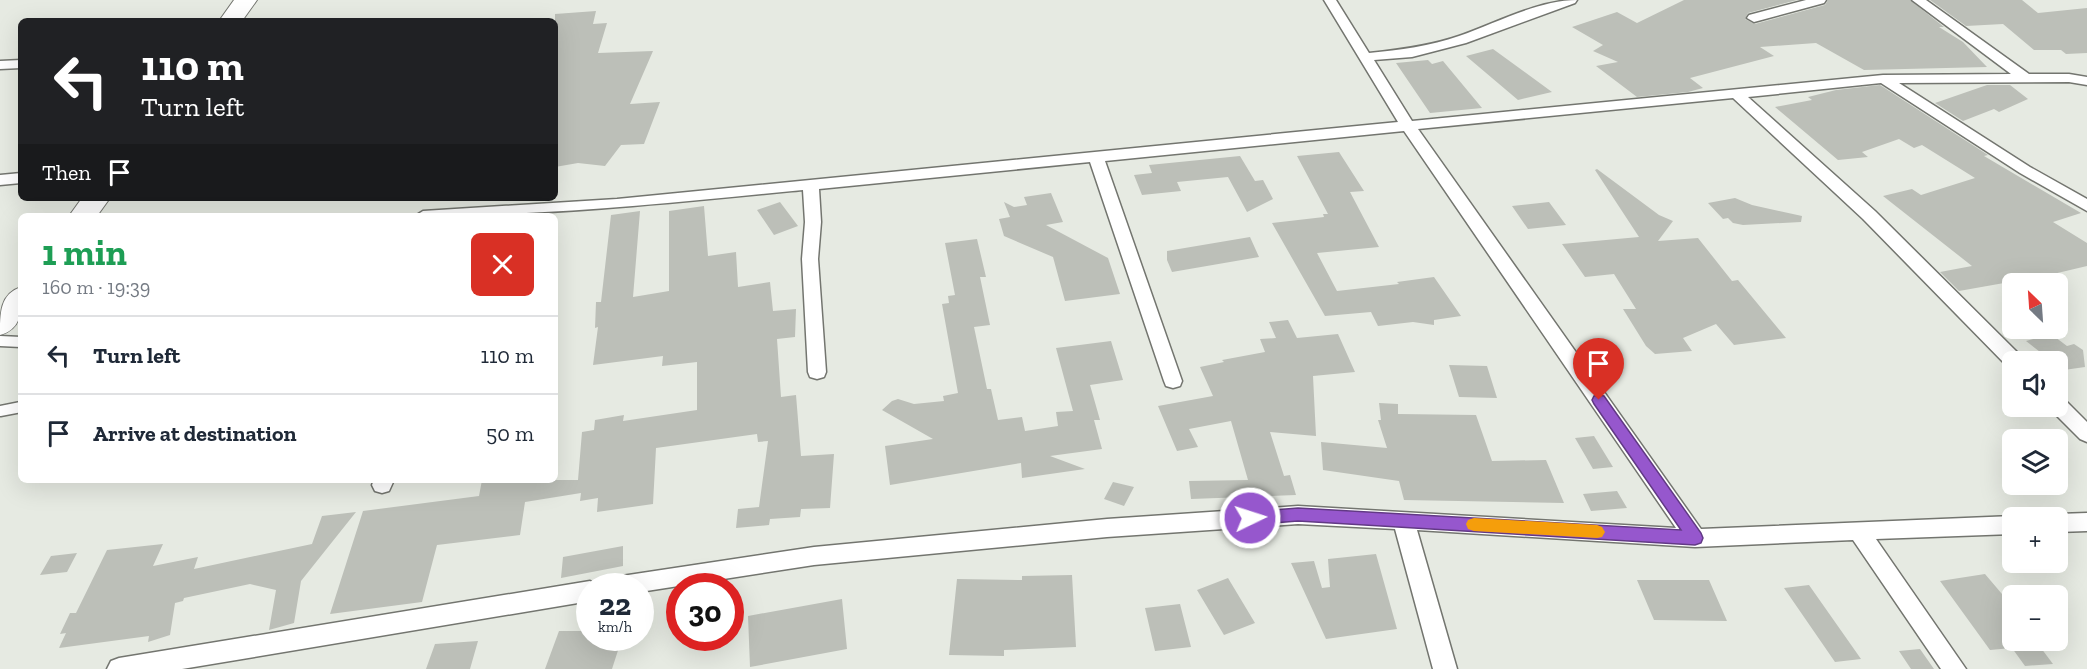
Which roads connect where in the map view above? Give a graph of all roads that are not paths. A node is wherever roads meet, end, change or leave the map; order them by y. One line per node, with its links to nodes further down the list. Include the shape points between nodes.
1 (246, 0): 6 (highway)
2 (1330, 0): 8 (street)
3 (1570, 0): 8 (street, via 1445,45 1412,53)
4 (1820, 0): 7 (street)
5 (1918, 0): 12 (street)
6 (232, 18)
7 (1754, 18)
8 (1365, 57): 15 (street)
9 (18, 64): 10 (street)
10 (0, 65)
11 (1883, 79): 12 (street); 14 (street); 20 (street)
12 (2027, 79): 13 (street)
13 (2087, 81)
14 (1737, 94): 15 (street); 26 (street, via 1860,207)
15 (1407, 125): 16 (street); 38 (street)
16 (1096, 157): 19 (street); 28 (street)
17 (18, 178): 18 (street)
18 (0, 180)
19 (811, 183): 21 (street); 27 (street, via 810,259)
20 (2087, 206)
21 (495, 213)
22 (18, 301): 23 (highway)
23 (0, 324)
24 (0, 340): 25 (lane)
25 (18, 342)
26 (2004, 351)
27 (817, 372)
28 (1173, 381)
29 (18, 408): 30 (lane)
30 (0, 411)
31 (2068, 415): 32 (street)
32 (2087, 434)
33 (1403, 520): 38 (street); 39 (street, via 1298,515 1107,528 814,556); 42 (street)
34 (2087, 522): 35 (street)
35 (2068, 523)
36 (2002, 525): 37 (street)
37 (1858, 531): 38 (street); 43 (street)
38 (1695, 538)
39 (654, 580)
40 (576, 593): 41 (street)
41 (119, 669)
42 (1445, 669)
43 (1954, 669)

